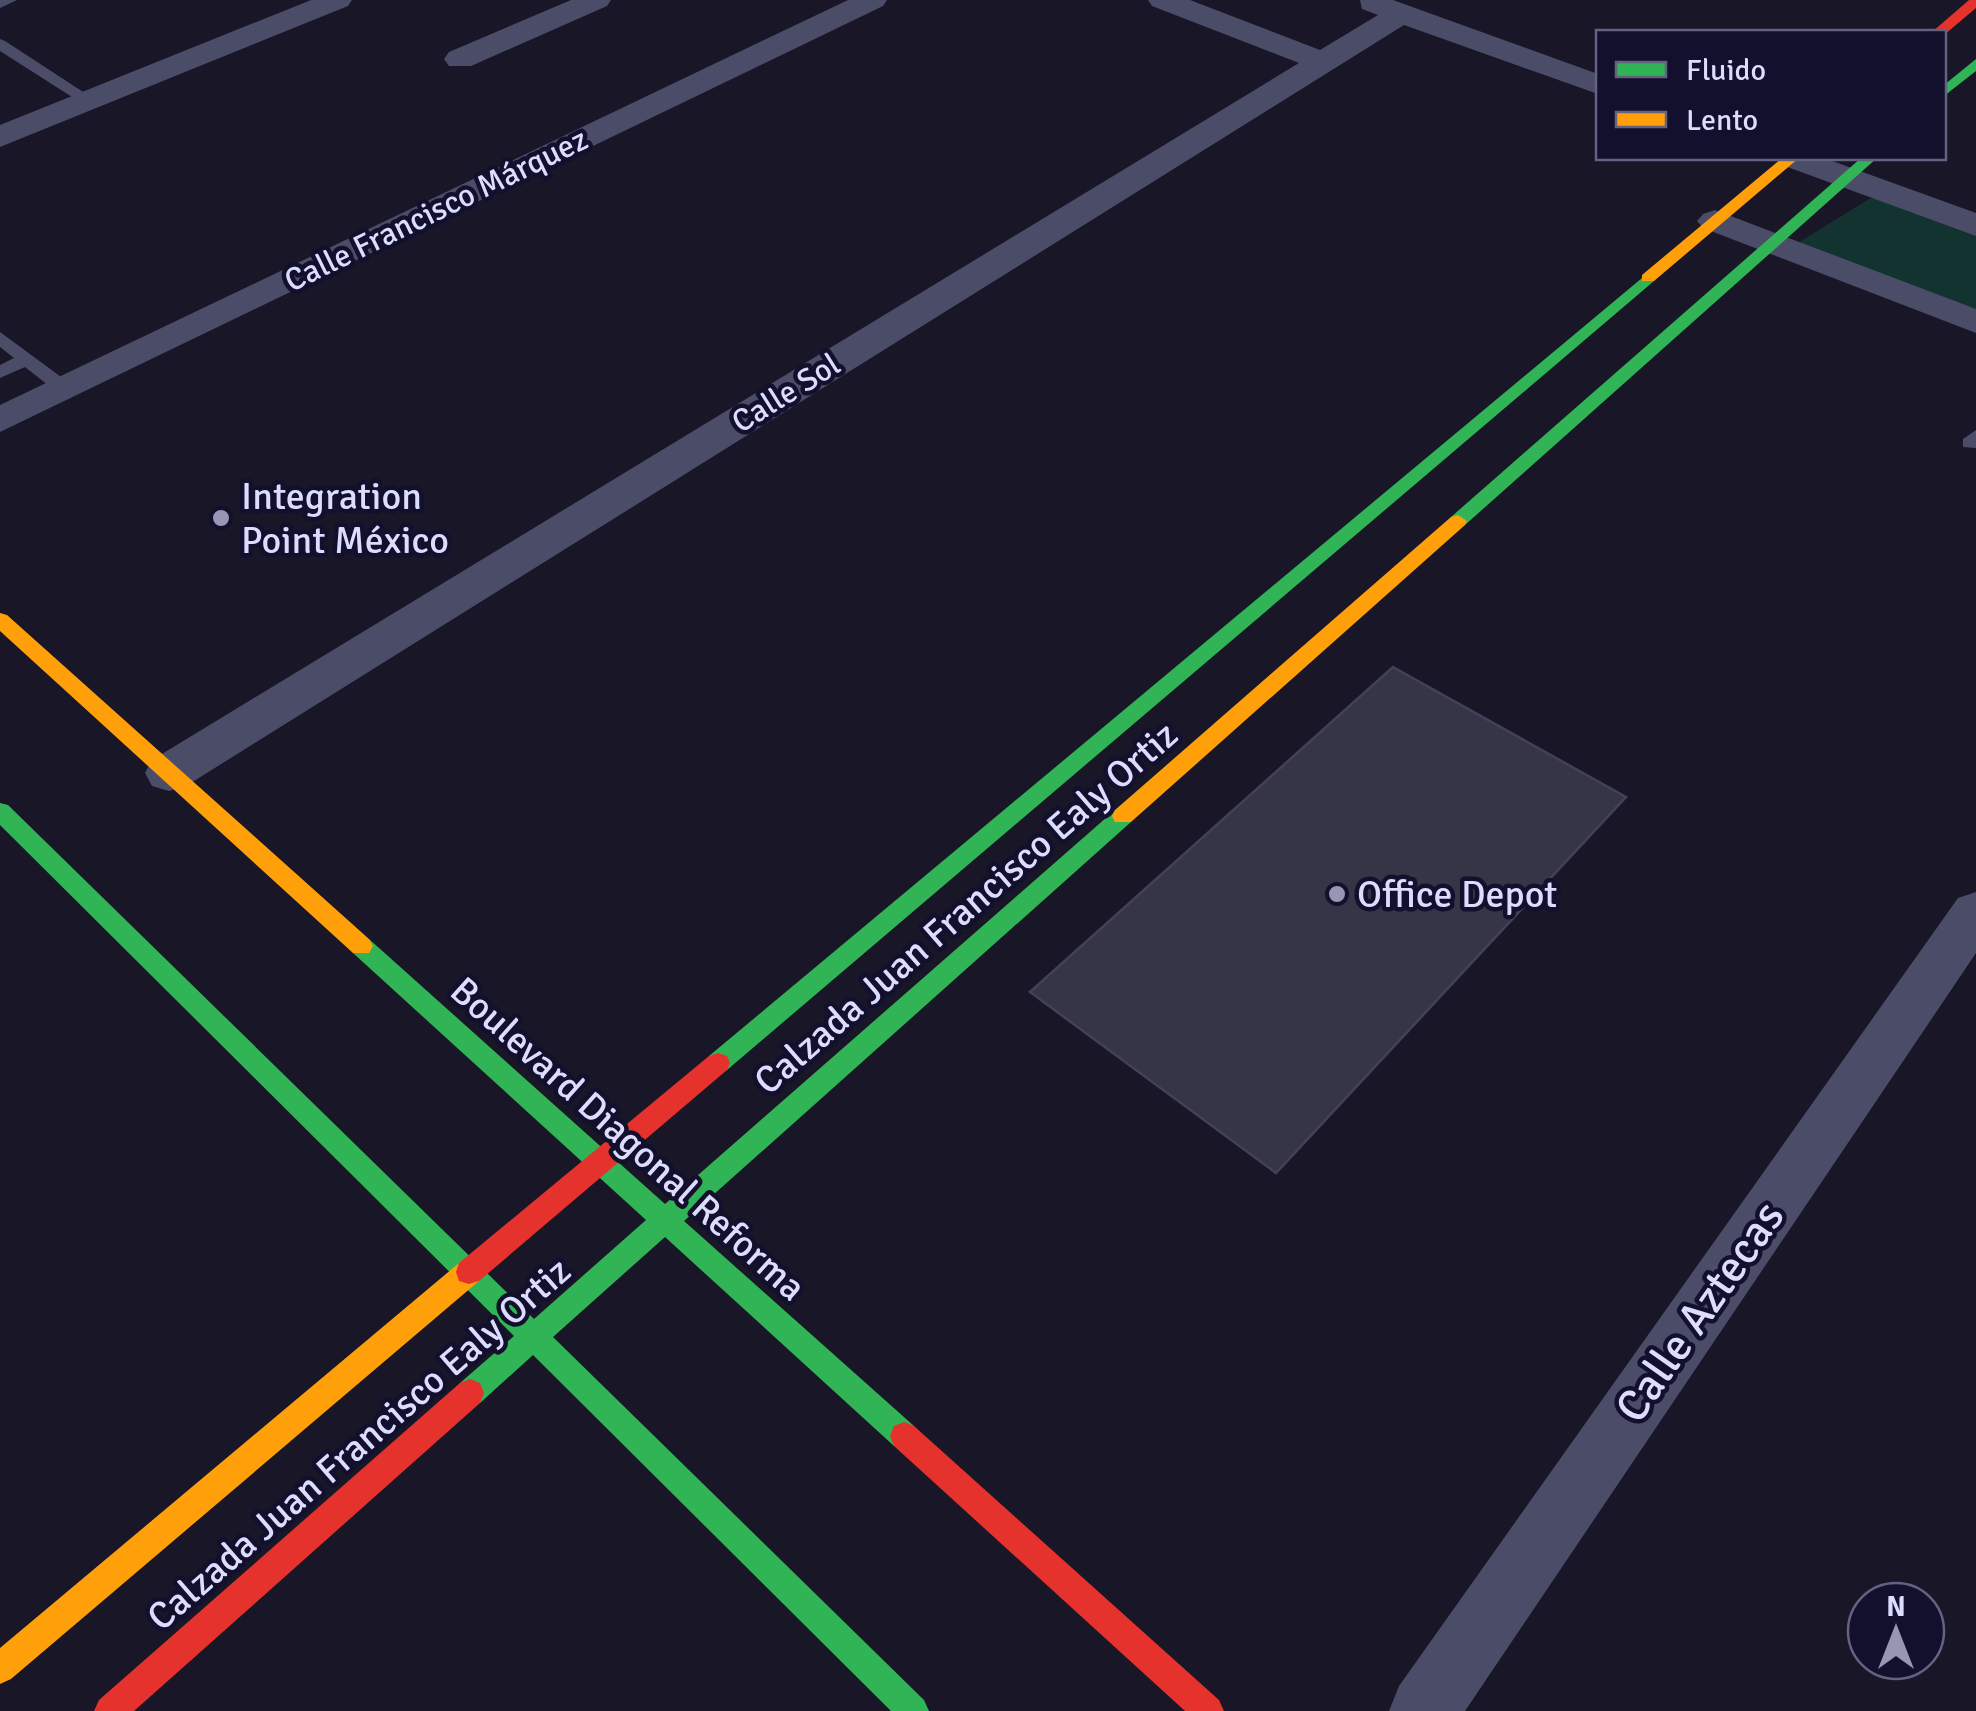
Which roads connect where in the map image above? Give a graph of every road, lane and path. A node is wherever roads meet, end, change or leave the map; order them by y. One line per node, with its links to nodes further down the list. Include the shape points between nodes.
1 (10, 0): 7 (lane)
2 (337, 0): 16 (street)
3 (596, 0): 11 (street)
4 (872, 0): 28 (street, Calle Francisco Márquez)
5 (1163, 0): 12 (street)
6 (1976, 1): 9 (street)
7 (0, 4)
8 (1384, 6): 12 (street, Calle Sol); 14 (street)
9 (1941, 30)
10 (0, 44): 16 (lane)
11 (460, 58)
12 (1324, 62): 31 (street, Calle Sol)
13 (1976, 63): 15 (street)
14 (1596, 85)
15 (1946, 90)
16 (89, 101): 17 (street)
17 (0, 137)
18 (1790, 160): 21 (street, Calzada Juan Francisco Ealy Ortiz)
19 (1807, 160): 20 (street)
20 (1858, 167): 22 (street); 23 (street, Calzada Juan Francisco Ealy Ortiz)
21 (1715, 221): 23 (street); 34 (street, Calzada Juan Francisco Ealy Ortiz)
22 (1976, 225)
23 (1772, 243): 24 (street); 35 (street, Calzada Juan Francisco Ealy Ortiz)
24 (1976, 322)
25 (0, 338): 26 (lane)
26 (27, 359): 27 (lane); 28 (lane)
27 (0, 372)
28 (65, 389): 29 (street, Calle Francisco Márquez)
29 (0, 420)
30 (0, 620): 31 (street, Boulevard Diagonal Reforma)
31 (169, 773): 34 (street, Boulevard Diagonal Reforma)
32 (0, 811): 36 (street)
33 (1976, 912): 42 (street, Calle Aztecas)
34 (600, 1162): 35 (street, Boulevard Diagonal Reforma); 36 (street, Calzada Juan Francisco Ealy Ortiz)
35 (665, 1220): 37 (street, Calzada Juan Francisco Ealy Ortiz); 41 (street, Boulevard Diagonal Reforma)
36 (469, 1272): 37 (street); 38 (street, Calzada Juan Francisco Ealy Ortiz)
37 (533, 1336): 39 (street, Calzada Juan Francisco Ealy Ortiz); 40 (street)
38 (0, 1668)
39 (110, 1711)
40 (912, 1711)
41 (1208, 1711)
42 (1424, 1711)

